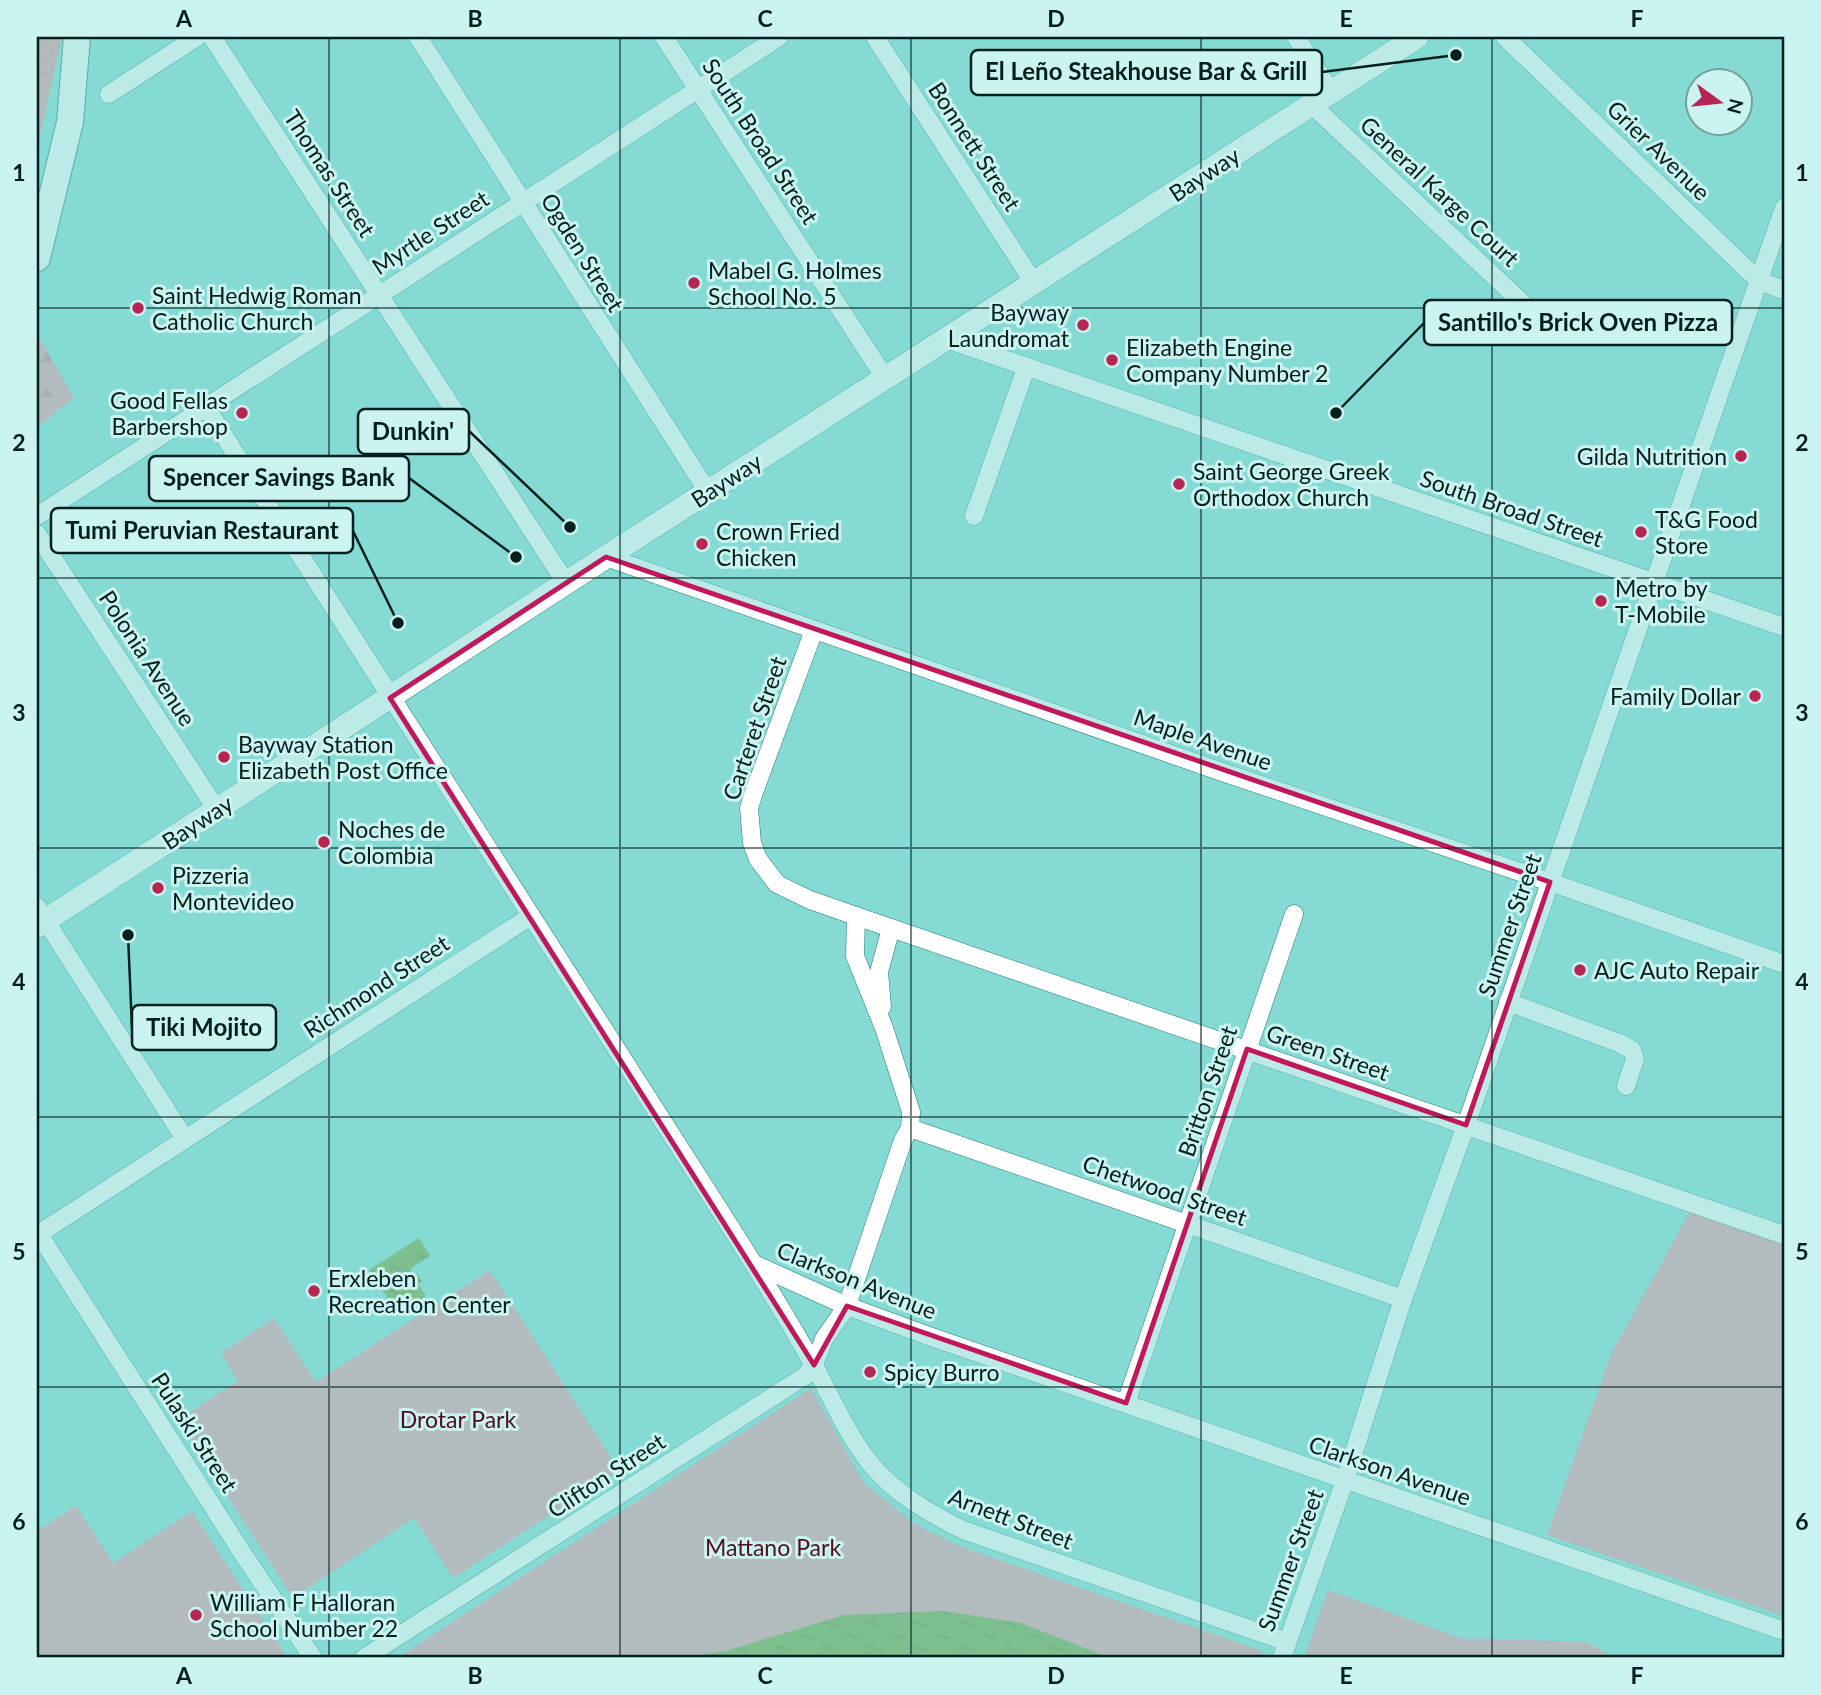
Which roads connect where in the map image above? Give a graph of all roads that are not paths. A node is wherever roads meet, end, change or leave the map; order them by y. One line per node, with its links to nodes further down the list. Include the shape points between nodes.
1 (76, 37): 14 (highway); 17 (highway, via 70,122)
2 (197, 37): 12 (street)
3 (212, 37): 21 (street, Thomas Street)
4 (418, 37): 15 (street, Ogden Street)
5 (664, 37): 11 (street, South Broad Street)
6 (779, 37): 11 (street, Myrtle Street)
7 (875, 37): 19 (street, Bonnett Street)
8 (1296, 37): 13 (street, General Karge Court)
9 (1417, 37): 13 (main road, Bayway)
10 (1505, 37): 18 (street, Grier Avenue)
11 (698, 89): 15 (street, Myrtle Street); 25 (street, South Broad Street)
12 (109, 94)
13 (1322, 98): 19 (main road, Bayway); 22 (street, General Karge Court)
14 (37, 195)
15 (523, 202): 21 (street, Myrtle Street); 27 (street, Ogden Street)
16 (1784, 208): 18 (street, Summer Street)
17 (37, 258)
18 (1759, 281): 20 (street, Grier Avenue); 33 (street, Summer Street)
19 (1034, 283): 23 (main road, Bayway)
20 (1784, 290)
21 (378, 295): 26 (street, Myrtle Street); 32 (street, Thomas Street)
22 (1533, 313)
23 (946, 340): 24 (street, South Broad Street); 25 (main road, Bayway)
24 (1026, 368): 29 (street); 33 (street, South Broad Street)
25 (885, 378): 27 (main road, Bayway)
26 (206, 407): 28 (street, Myrtle Street); 36 (street, Clarkson Avenue)
27 (708, 492): 31 (main road, Bayway)
28 (37, 516)
29 (974, 516)
30 (37, 534): 37 (street, Polonia Avenue)
31 (606, 557): 32 (main road, Bayway); 35 (street, Maple Avenue)
32 (566, 583): 36 (main road, Bayway)
33 (1653, 583): 34 (street, South Broad Street); 38 (street, Summer Street)
34 (1784, 627)
35 (814, 630): 38 (street, Maple Avenue); 41 (street, Carteret Street, via 749,808 752,843 777,884)
36 (390, 698): 37 (main road, Bayway); 40 (street, Clarkson Avenue)
37 (217, 810): 42 (main road, Bayway)
38 (1550, 882): 44 (street, Maple Avenue); 45 (street, Summer Street)
39 (1294, 914): 47 (street, Britton Street)
40 (531, 916): 51 (street, Richmond Street); 55 (street, Clarkson Avenue)
41 (856, 916): 43 (street, Green Street); 46 (street, via 855,956)
42 (40, 917): 51 (street)
43 (891, 928): 46 (street, via 879,972); 47 (street, Green Street)
44 (1784, 964)
45 (1507, 1002): 48 (street, via 1632,1050 1635,1059); 49 (street, Summer Street)
46 (884, 1028): 50 (street, via 911,1112)
47 (1247, 1049): 49 (street, Green Street); 52 (street, Britton Street)
48 (1626, 1086)
49 (1466, 1125): 54 (street, Green Street); 56 (street, Summer Street)
50 (910, 1128): 52 (street, Chetwood Street); 57 (street)
51 (185, 1139): 53 (street, Richmond Street)
52 (1187, 1224): 56 (street, Chetwood Street); 59 (street, Britton Street)
53 (37, 1233): 63 (street, Pulaski Street)
54 (1784, 1235)
55 (755, 1265): 57 (street, Clarkson Avenue); 58 (street, Arnett Street)
56 (1403, 1299): 60 (street, Summer Street)
57 (847, 1306): 58 (street, Clifton Street, via 824,1339); 59 (street, Clarkson Avenue)
58 (814, 1365): 62 (street, Arnett Street, via 845,1427 870,1463 933,1516); 64 (street, Clifton Street, via 805,1376)
59 (1126, 1403): 60 (street, Clarkson Avenue)
60 (1345, 1480): 61 (street, Clarkson Avenue); 62 (street, Summer Street)
61 (1784, 1632)
62 (1284, 1650)
63 (313, 1658)
64 (364, 1658)

